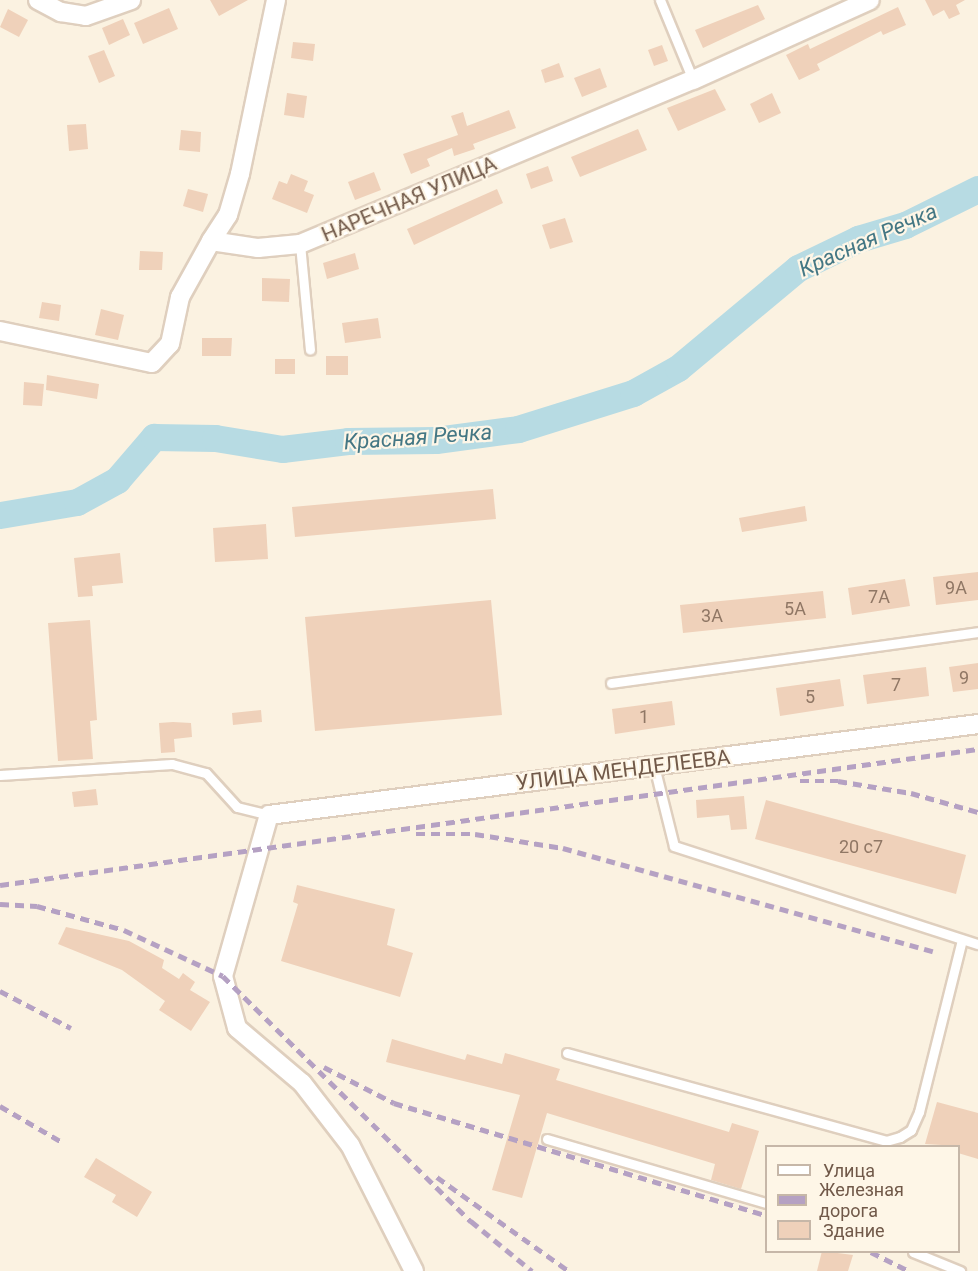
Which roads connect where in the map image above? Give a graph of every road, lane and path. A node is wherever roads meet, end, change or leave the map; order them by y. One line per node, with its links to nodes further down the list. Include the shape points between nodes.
1 (38, 0): 2 (street, via 61,12 86,16)
2 (131, 0)
3 (276, 0): 7 (street, via 240,174 228,215)
4 (660, 0): 6 (lane)
5 (870, 0): 6 (street, НАРЕЧНАЯ УЛИЦА)
6 (693, 80): 8 (street, НАРЕЧНАЯ УЛИЦА)
7 (211, 241): 8 (street, НАРЕЧНАЯ УЛИЦА, via 258,248); 9 (street, via 184,286 170,344 160,359 137,361)
8 (300, 244): 10 (lane)
9 (0, 331)
10 (310, 350)
11 (978, 632): 12 (lane)
12 (611, 683)
13 (978, 724): 14 (street, УЛИЦА МЕНДЕЛЕЕВА)
14 (654, 766): 16 (street, УЛИЦА МЕНДЕЛЕЕВА); 17 (lane, via 674,846)
15 (0, 775): 16 (lane, via 172,764 206,773 237,807)
16 (268, 816): 23 (street, via 223,976 237,1028 302,1083 350,1145)
17 (962, 940): 18 (lane); 19 (lane, via 919,1112 911,1130 900,1137 886,1141)
18 (978, 944)
19 (567, 1053)
20 (547, 1139): 21 (lane)
21 (765, 1203)
22 (918, 1253): 24 (lane)
23 (414, 1271)
24 (960, 1271)

